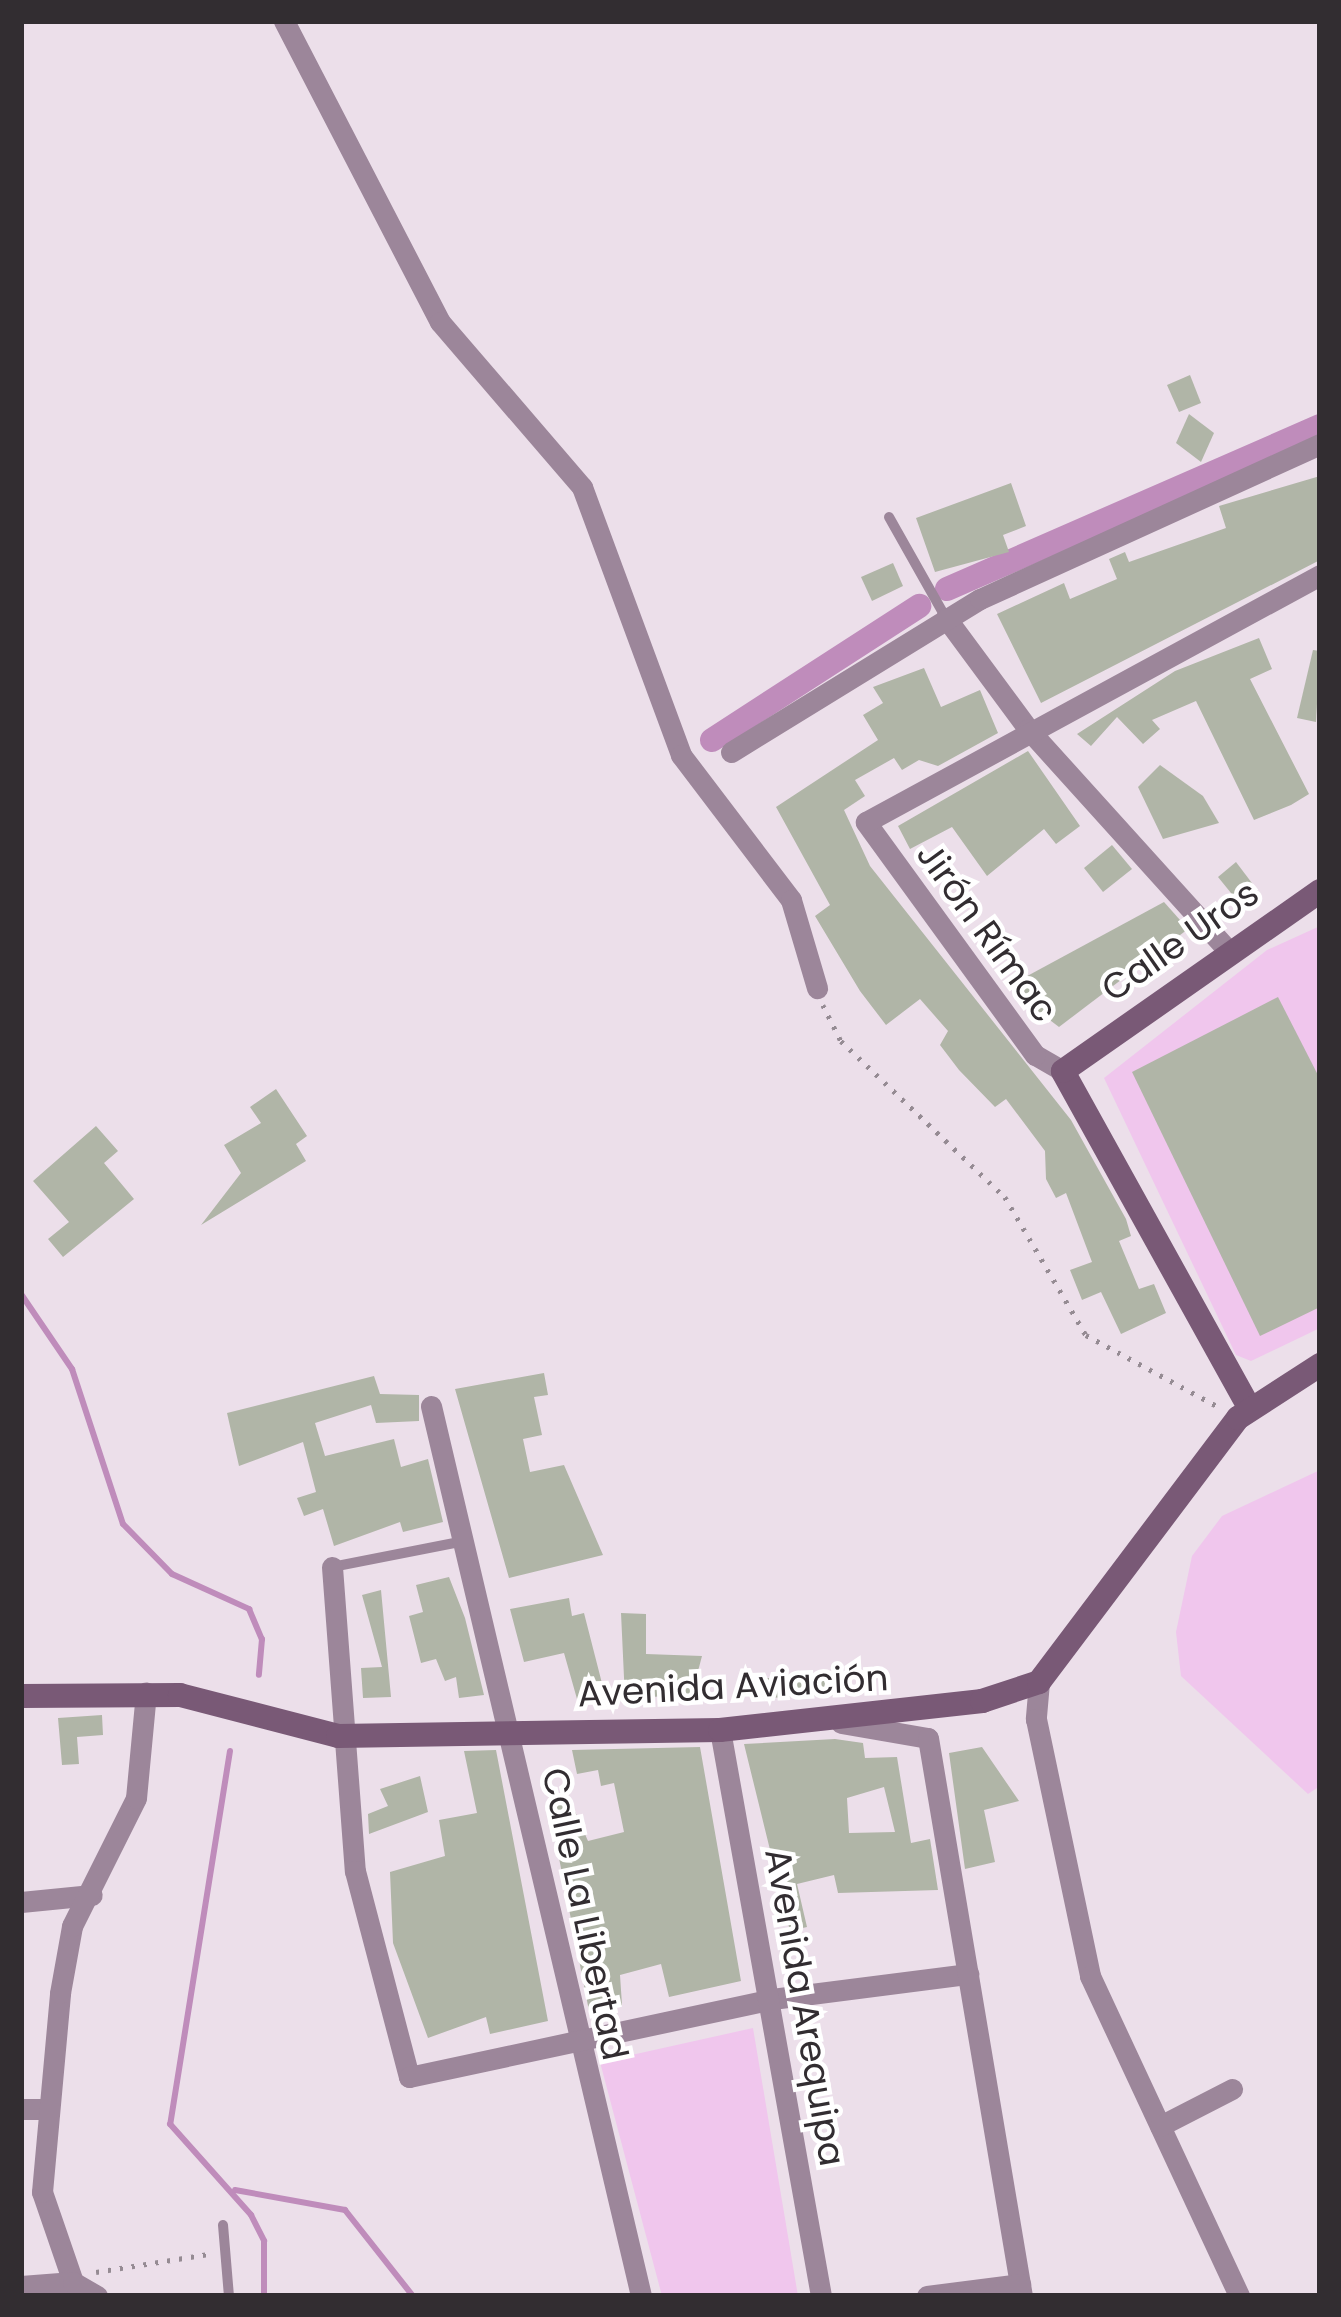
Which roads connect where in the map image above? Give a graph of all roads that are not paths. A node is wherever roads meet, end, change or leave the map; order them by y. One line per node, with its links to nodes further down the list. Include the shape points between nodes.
1 (284, 21): 10 (street, via 440,322 582,487 681,755 791,900)
2 (1320, 445): 5 (street)
3 (889, 517): 5 (lane)
4 (1320, 575): 6 (street)
5 (946, 618): 6 (street); 7 (street)
6 (1028, 729): 9 (street); 11 (street, Jirón Rímac, via 866,822 1035,1055)
7 (731, 752)
8 (1320, 891): 9 (street, Calle Uros)
9 (1227, 950): 11 (street, Calle Uros)
10 (817, 988)
11 (1064, 1071): 14 (street)
12 (1315, 1371): 14 (street)
13 (431, 1406): 15 (street, Calle La Libertad)
14 (1244, 1413): 17 (street)
15 (466, 1541): 16 (lane); 22 (street, Calle La Libertad)
16 (332, 1567): 23 (street)
17 (1039, 1682): 20 (street, Avenida Aviación); 32 (street, via 1036,1719 1090,1976)
18 (146, 1691): 19 (street, Avenida Aviación); 23 (street, Avenida Aviación); 24 (street, via 136,1798)
19 (21, 1696)
20 (841, 1723): 21 (street, Avenida Aviación); 26 (street, via 928,1738)
21 (720, 1730): 22 (street, Avenida Aviación); 27 (street, Avenida Arequipa)
22 (512, 1732): 23 (street, Avenida Aviación); 28 (street, Calle La Libertad)
23 (338, 1736): 28 (street, via 368,1931 416,2081)
24 (92, 1895): 25 (street); 31 (street, via 72,1927)
25 (21, 1902)
26 (968, 1974): 27 (street); 36 (street)
27 (772, 1999): 28 (street); 40 (street, Avenida Arequipa)
28 (578, 2042): 39 (street, Calle La Libertad)
29 (1232, 2089): 32 (street)
30 (21, 2109): 31 (street)
31 (47, 2109): 34 (street, via 42,2192)
32 (1160, 2126): 42 (street)
33 (223, 2225): 38 (lane)
34 (78, 2279): 35 (street); 37 (street)
35 (21, 2286)
36 (1021, 2290): 41 (street)
37 (97, 2296)
38 (229, 2296)
39 (641, 2296)
40 (821, 2296)
41 (927, 2296)
42 (1239, 2296)

